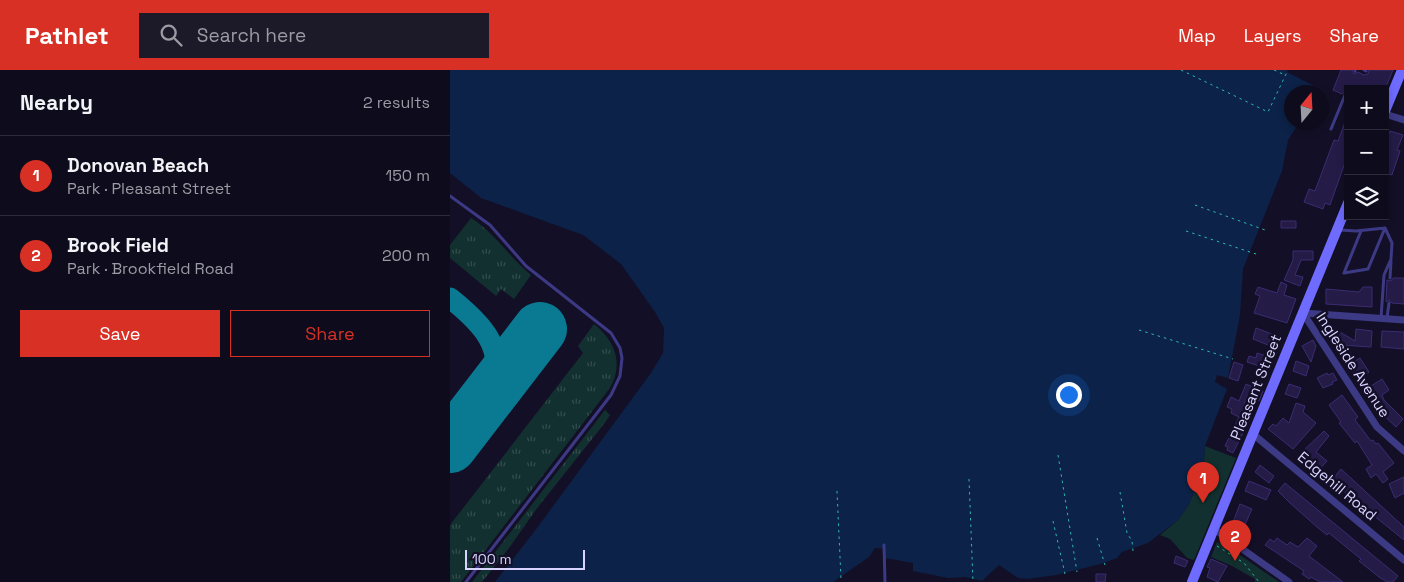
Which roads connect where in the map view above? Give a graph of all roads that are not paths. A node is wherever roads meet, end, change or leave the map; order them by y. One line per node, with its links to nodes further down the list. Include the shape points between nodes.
1 (1402, 70): 3 (main road)
2 (1344, 97): 6 (lane)
3 (1389, 99)
4 (1389, 114): 5 (street)
5 (1404, 120)
6 (1331, 129)
7 (450, 196): 23 (lane, via 490,225 526,266 607,328 620,348 622,358 620,376 611,395)
8 (1344, 212): 10 (main road, Pleasant Street)
9 (1385, 228): 11 (lane); 11 (lane, via 1368,269 1344,273); 12 (lane, via 1392,240)
10 (1337, 229): 11 (lane); 15 (main road, Pleasant Street)
11 (1361, 231)
12 (1392, 256): 13 (lane); 16 (lane, via 1384,273)
13 (1390, 278)
14 (1388, 303): 16 (lane)
15 (1303, 313): 16 (street); 18 (main road, Pleasant Street); 19 (street, Ingleside Avenue, via 1373,423)
16 (1384, 319): 17 (street)
17 (1404, 320)
18 (1253, 434): 20 (main road, Pleasant Street); 22 (street, Edgehill Road)
19 (1402, 447)
20 (1214, 529): 25 (main road, Pleasant Street); 26 (street)
21 (884, 544): 24 (lane)
22 (1404, 560)
23 (466, 582)
24 (885, 582)
25 (1192, 582)
26 (1289, 582)

